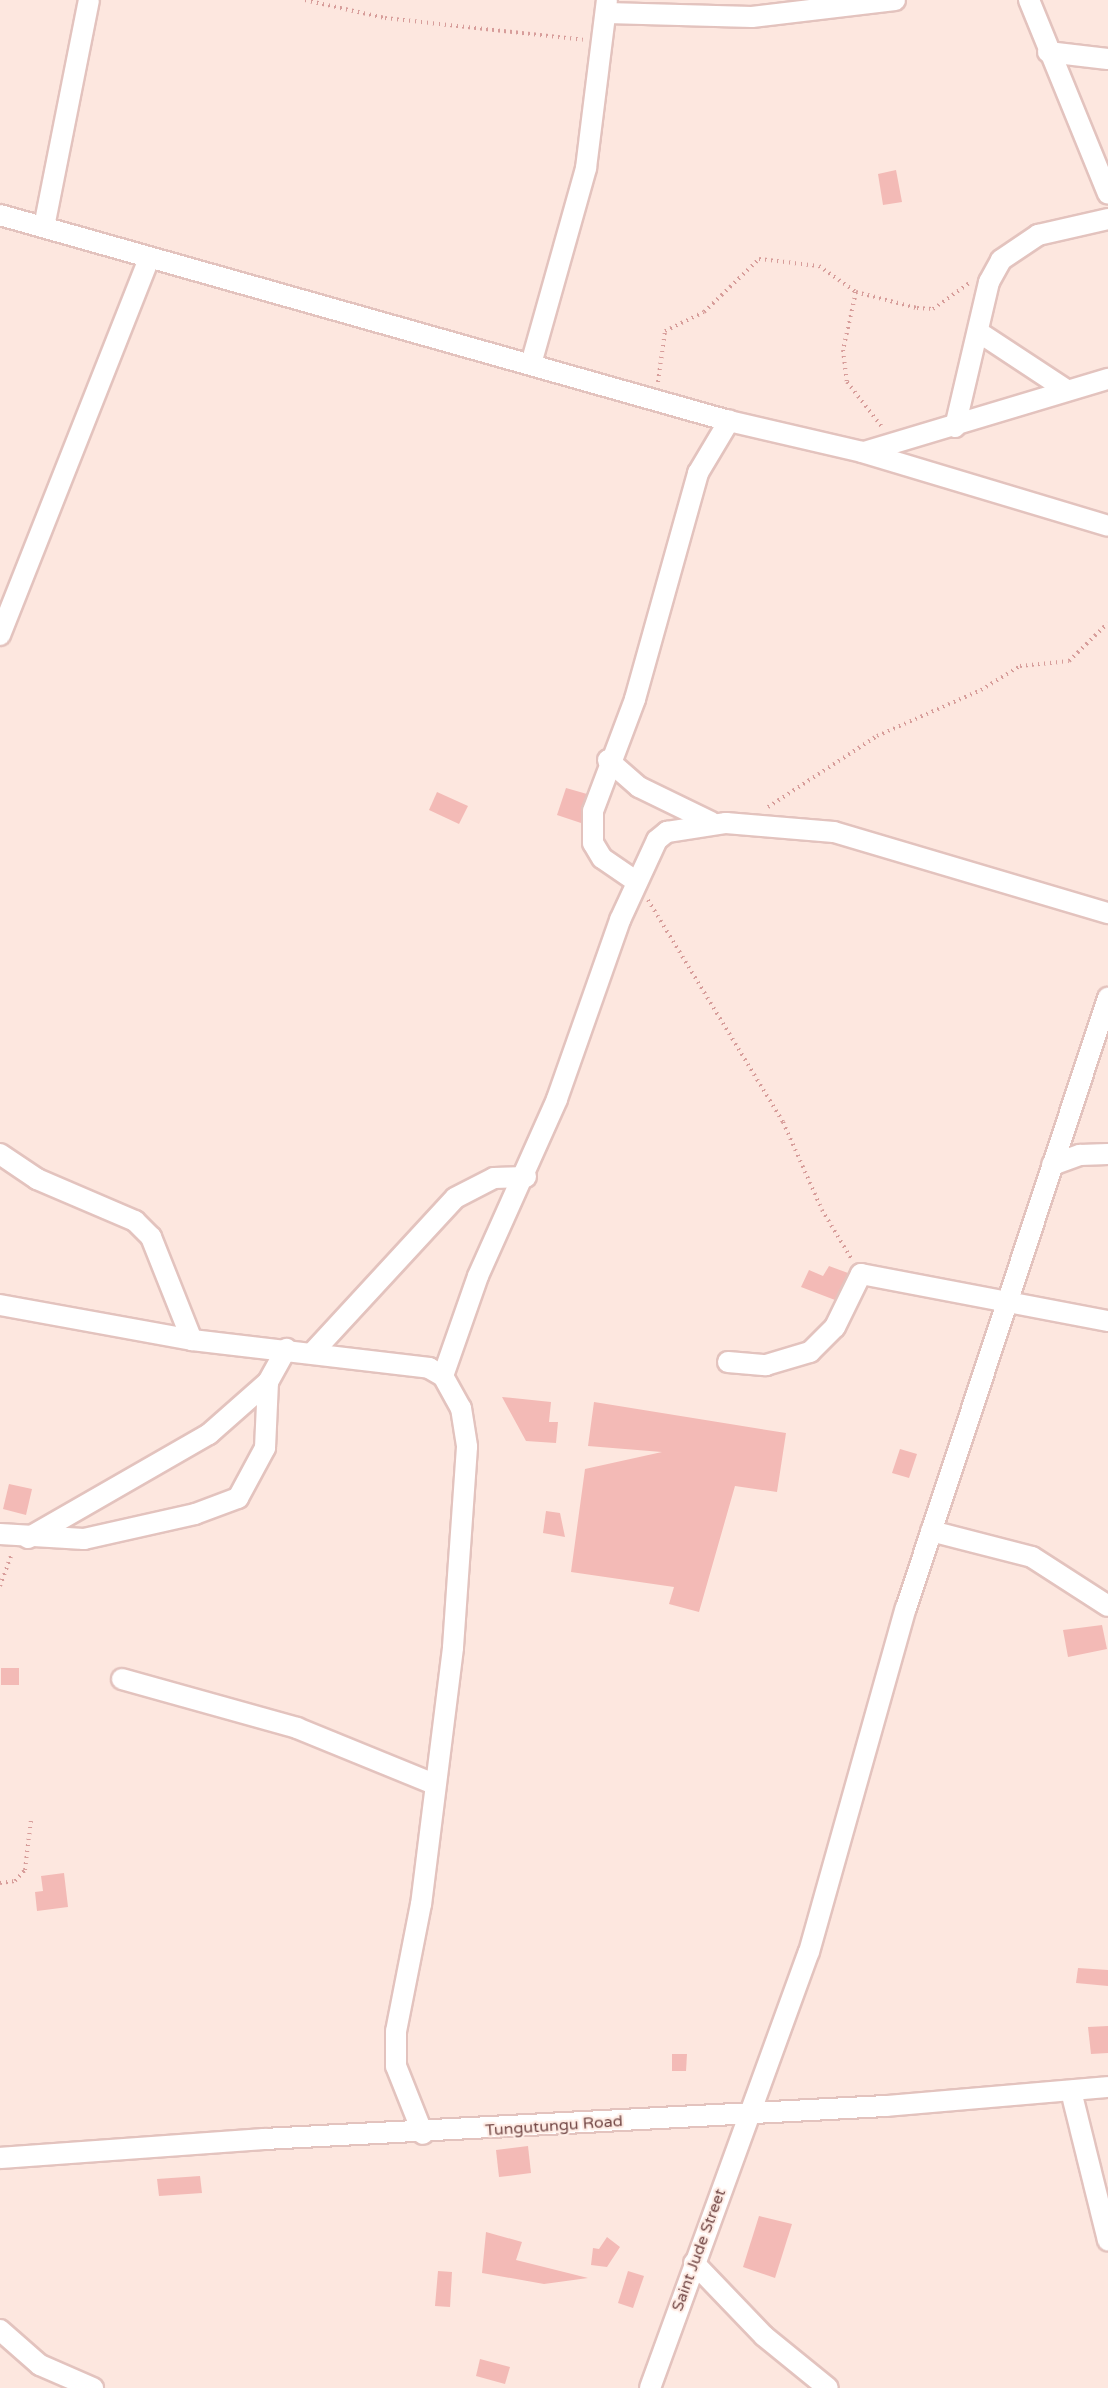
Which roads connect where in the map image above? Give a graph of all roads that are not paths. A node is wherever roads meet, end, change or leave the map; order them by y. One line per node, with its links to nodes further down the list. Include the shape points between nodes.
1 (89, 0): 10 (street)
2 (895, 0): 4 (street, via 752,17)
3 (1029, 0): 5 (street)
4 (607, 6): 13 (street, via 586,168)
5 (1048, 52): 6 (street); 7 (street)
6 (1108, 59)
7 (1108, 194)
8 (0, 215): 10 (street)
9 (1108, 219): 12 (street, via 1038,235 1018,244 996,269)
10 (44, 227): 11 (street)
11 (149, 258): 13 (street); 20 (street)
12 (980, 333): 15 (street); 17 (street)
13 (531, 364): 16 (street)
14 (1108, 379): 15 (street)
15 (1065, 389): 17 (street)
16 (729, 421): 18 (street); 21 (street, via 698,473 635,699)
17 (955, 427): 18 (street)
18 (862, 452): 19 (street)
19 (1108, 526)
20 (0, 635)
21 (608, 760): 22 (street, via 639,787); 23 (street, via 593,811 593,843 602,858)
22 (715, 824): 23 (street, via 667,832 657,840); 24 (street, via 834,832)
23 (637, 882): 29 (street)
24 (1108, 913)
25 (1108, 998): 28 (street, Saint Jude Street)
26 (0, 1154): 33 (street, via 37,1179 135,1221 151,1237)
27 (1108, 1154): 28 (street, via 1080,1155)
28 (1052, 1164): 31 (street, Saint Jude Street)
29 (526, 1177): 35 (street, via 494,1178 455,1198); 37 (street, via 478,1276)
30 (0, 1305): 33 (street)
31 (1010, 1306): 32 (street); 36 (street, via 893,1277 861,1274 835,1327 810,1352 766,1365); 40 (street, Saint Jude Street)
32 (1108, 1321)
33 (192, 1340): 34 (street)
34 (286, 1349): 35 (street); 38 (street)
35 (314, 1351): 37 (street, via 388,1359)
36 (728, 1362)
37 (443, 1376): 44 (street, via 461,1408 467,1448 453,1648)
38 (268, 1383): 41 (street, via 209,1434); 41 (street, via 265,1448 238,1498 116,1534 60,1541)
39 (0, 1518): 41 (street)
40 (931, 1531): 42 (street, via 1032,1557); 47 (street, Saint Jude Street, via 809,1952)
41 (14, 1536)
42 (1108, 1606)
43 (122, 1679): 44 (street, via 297,1728)
44 (434, 1784): 48 (street, via 421,1904 396,2031 396,2066)
45 (1108, 2087): 46 (street, Tungutungu Road)
46 (1071, 2091): 47 (street, Tungutungu Road); 50 (street)
47 (751, 2114): 48 (street, Tungutungu Road); 51 (street, Saint Jude Street)
48 (423, 2134): 49 (street, Tungutungu Road, via 264,2139)
49 (0, 2158)
50 (1108, 2240)
51 (694, 2263): 54 (street, Saint Jude Street); 55 (street, via 764,2336)
52 (0, 2330): 53 (street, via 40,2365)
53 (93, 2388)
54 (650, 2388)
55 (828, 2388)

